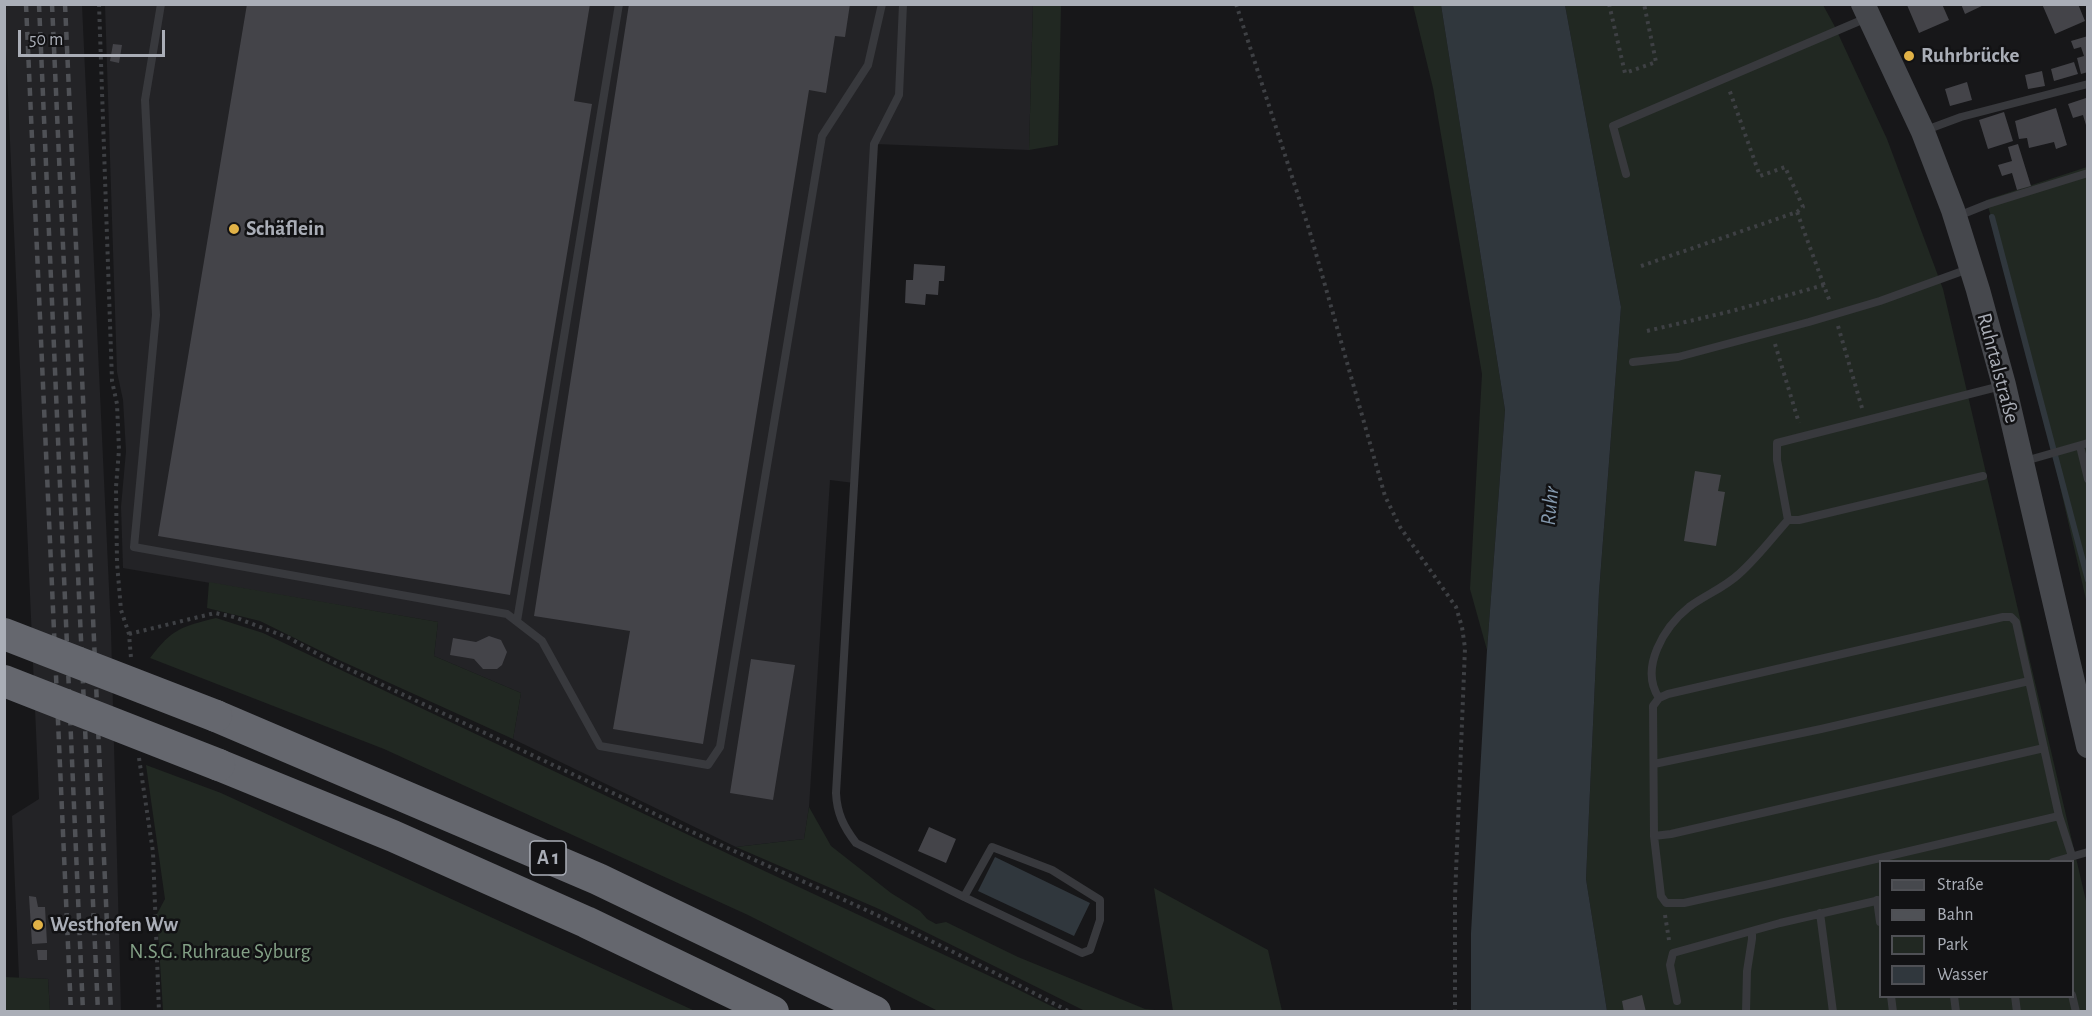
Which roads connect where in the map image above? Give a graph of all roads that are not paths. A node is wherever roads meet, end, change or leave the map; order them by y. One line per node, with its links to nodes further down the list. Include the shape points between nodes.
1 (161, 4): 19 (lane, via 145,100 156,315 134,547 507,614)
2 (619, 4): 19 (lane)
3 (882, 4): 19 (lane, via 868,64 822,136 720,747 708,765 600,746 542,641)
4 (903, 4): 32 (lane, via 899,94 874,144 837,810 856,843)
5 (1866, 11): 7 (main road, Ruhrtalstraße); 9 (lane, via 1613,126)
6 (2088, 84): 7 (lane, via 1961,117)
7 (1923, 132): 10 (main road, Ruhrtalstraße)
8 (2088, 173): 10 (lane)
9 (1626, 174)
10 (1955, 217): 11 (main road, Ruhrtalstraße)
11 (1971, 268): 12 (lane, via 1880,301 1772,332 1678,357); 13 (main road, Ruhrtalstraße)
12 (1633, 362)
13 (2004, 385): 15 (main road, Ruhrtalstraße); 18 (lane, via 1777,443)
14 (2084, 444): 15 (lane); 17 (lane)
15 (2021, 462): 24 (main road, Ruhrtalstraße)
16 (1983, 476): 18 (lane)
17 (2088, 479)
18 (1788, 520): 23 (lane, via 1739,574 1688,608 1665,632 1654,655 1651,675)
19 (517, 621)
20 (4, 634): 38 (highway, A 1, bridge, via 216,716 598,879)
21 (4, 681): 37 (highway, A 1, bridge, via 404,841)
22 (2029, 681): 23 (lane, via 2016,622 2003,616); 25 (lane); 26 (lane)
23 (1659, 698): 26 (lane, via 1653,706)
24 (2088, 746)
25 (2044, 748): 27 (lane); 28 (lane)
26 (1654, 764): 28 (lane)
27 (2059, 816): 28 (lane, via 1684,903 1666,903 1661,896); 30 (lane)
28 (1654, 836)
29 (2088, 852): 30 (lane)
30 (2072, 856): 31 (lane)
31 (2056, 860)
32 (963, 897): 32 (lane, via 1082,953 1090,950 1100,920 1100,900 1052,870 992,847)
33 (1879, 900): 34 (lane)
34 (1820, 913): 35 (lane); 40 (lane)
35 (1752, 931): 36 (lane, via 1673,952 1670,965); 39 (lane)
36 (1677, 1000)
37 (773, 1011)
38 (875, 1011)
39 (1746, 1011)
40 (1833, 1011)

